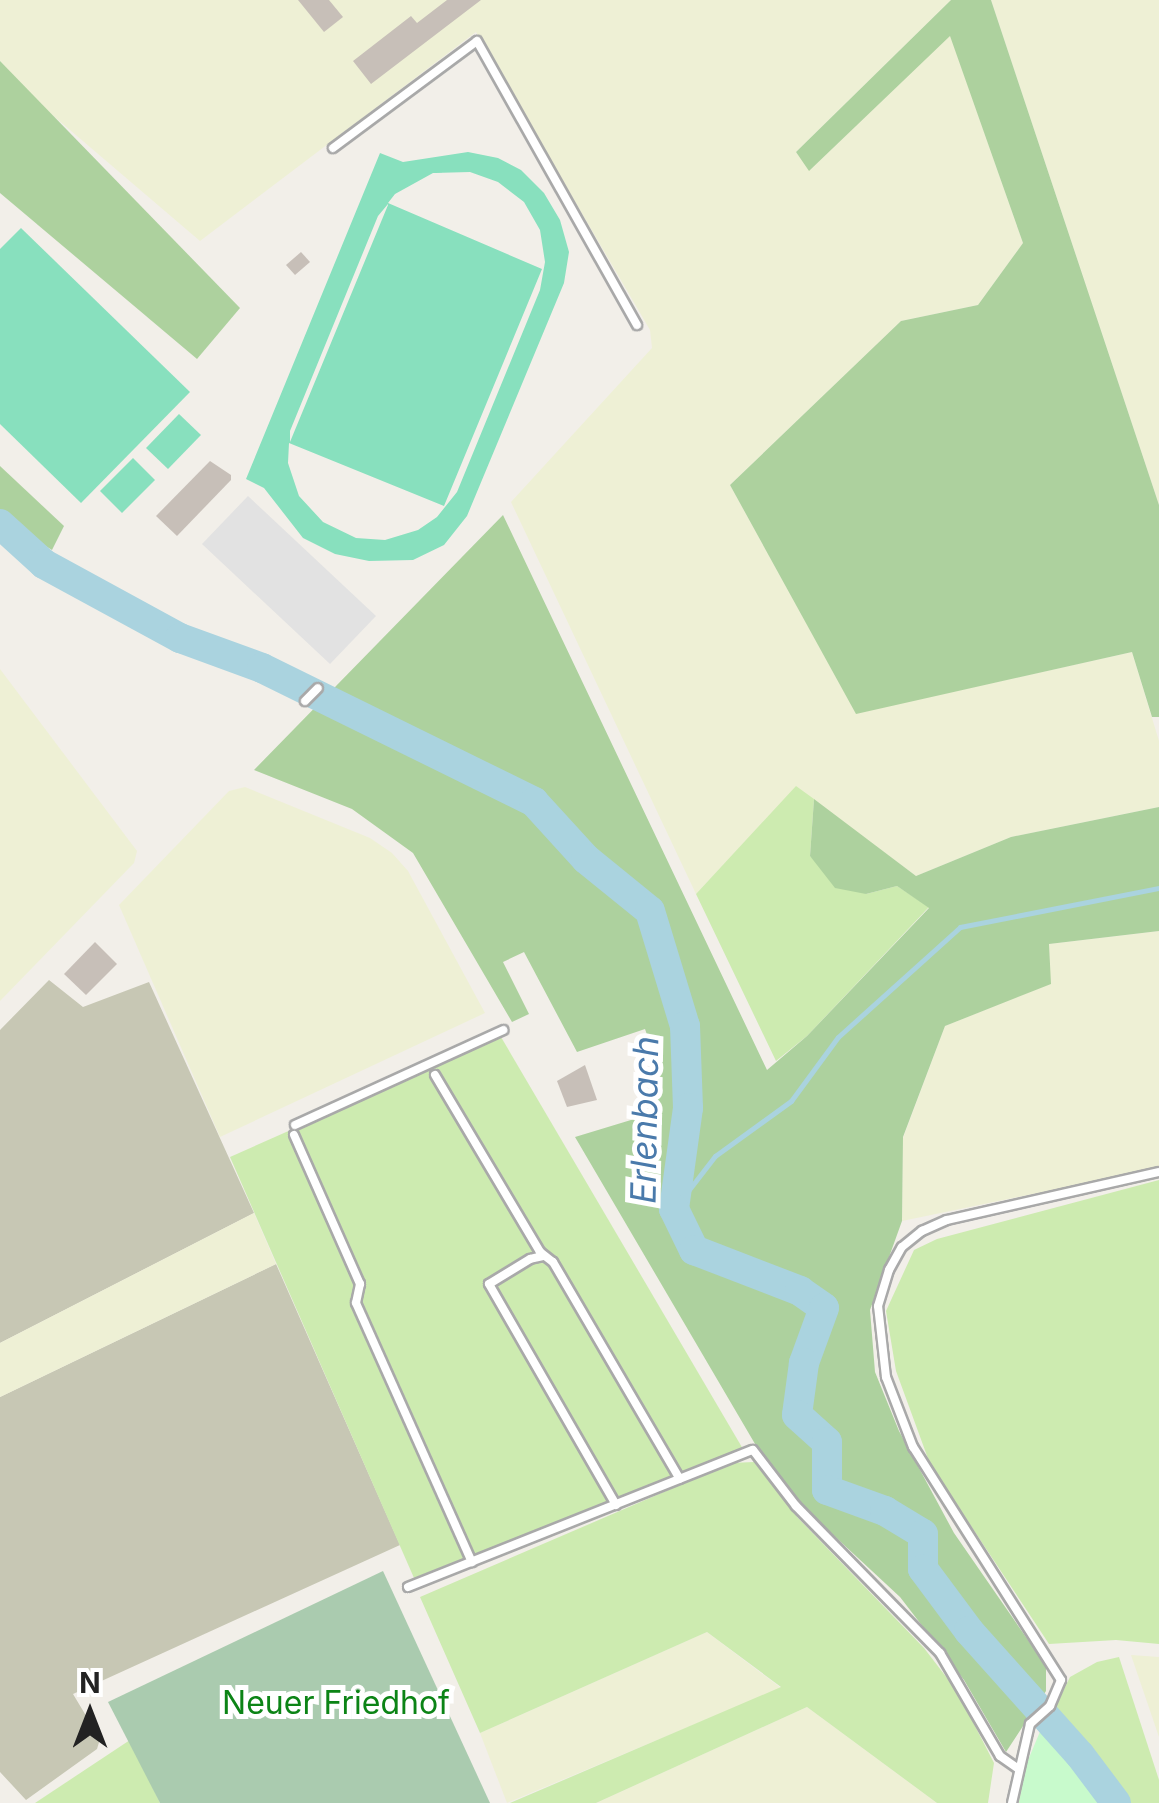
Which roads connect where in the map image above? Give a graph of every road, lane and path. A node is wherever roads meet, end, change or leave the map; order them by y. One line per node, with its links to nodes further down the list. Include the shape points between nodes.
1 (333, 148): 2 (lane, via 476,40)
2 (637, 325)
3 (318, 688): 4 (lane)
4 (305, 701)
5 (503, 1030): 11 (lane, via 295,1130 360,1284 356,1303)
6 (435, 1076): 8 (lane)
7 (1159, 1172): 13 (lane, via 947,1220 902,1248 878,1306 886,1377 913,1447 1060,1680 1050,1706 1030,1724)
8 (543, 1256): 9 (lane, via 553,1262); 10 (lane, via 489,1284)
9 (680, 1479): 10 (lane); 13 (lane, via 754,1450 796,1506 940,1653 1000,1756)
10 (616, 1505): 11 (lane)
11 (472, 1562): 12 (lane)
12 (408, 1587)
13 (1017, 1768): 14 (lane)
14 (1012, 1803)

